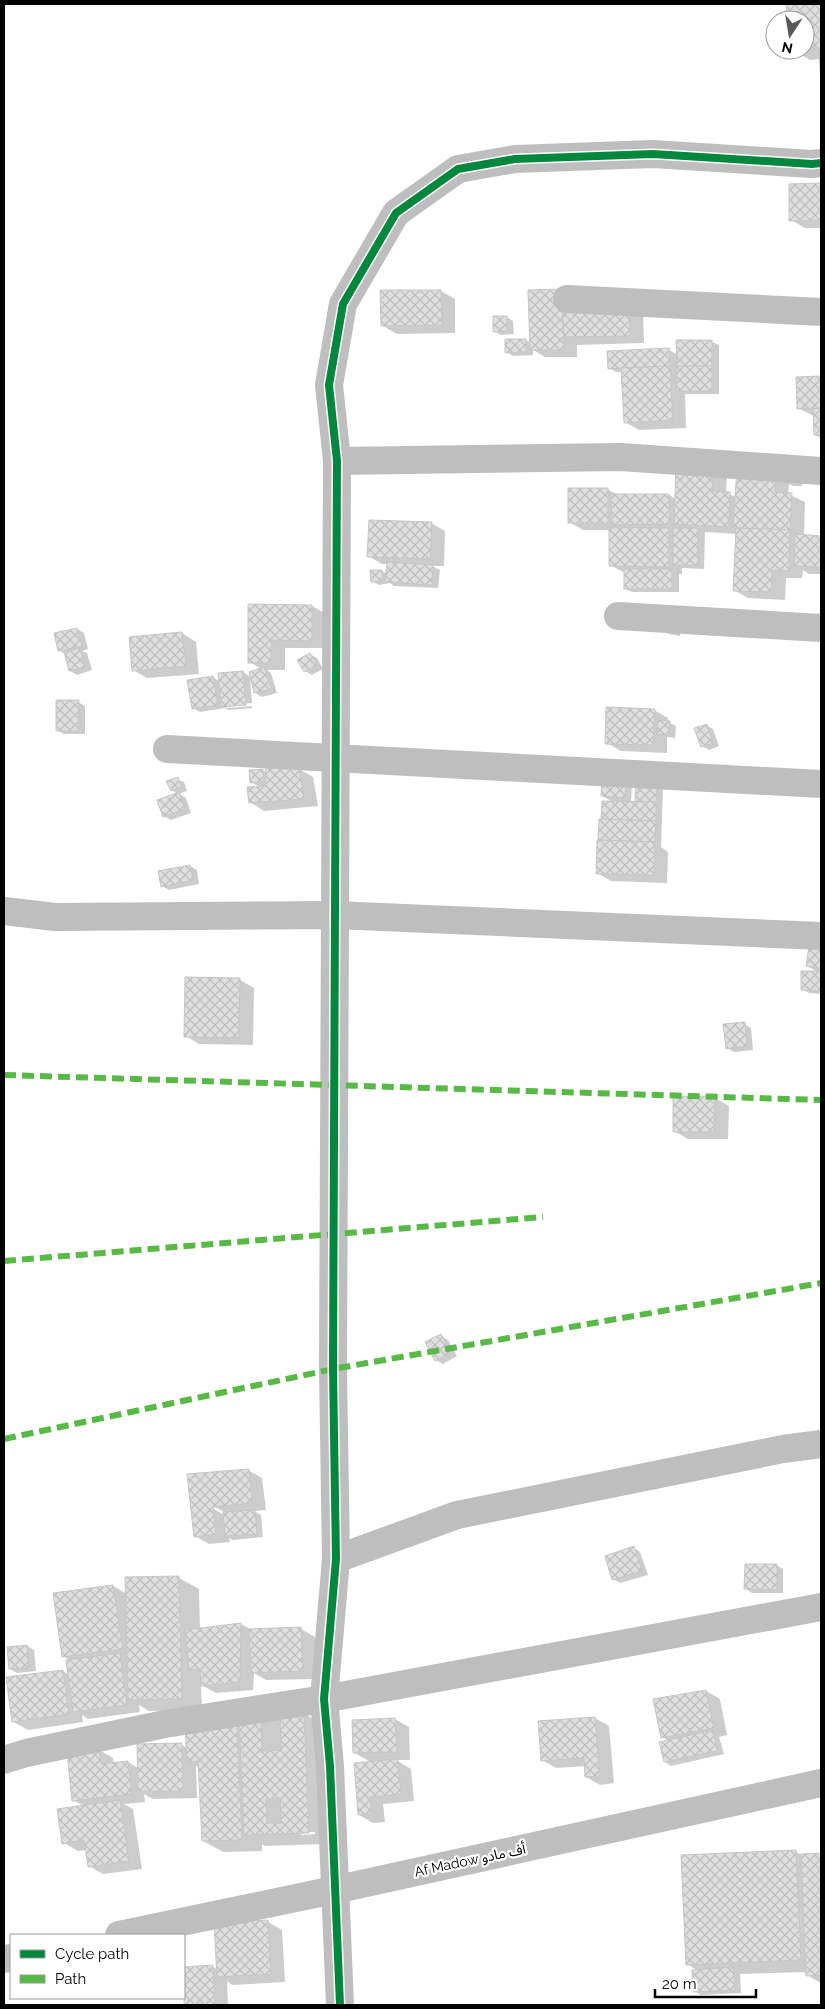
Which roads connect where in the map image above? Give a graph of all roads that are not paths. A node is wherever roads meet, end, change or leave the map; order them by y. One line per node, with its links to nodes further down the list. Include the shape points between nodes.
1 (821, 163): 4 (street, via 653,154 515,159 458,168 396,213 344,304 329,385)
2 (567, 298): 3 (street)
3 (821, 312)
4 (337, 461): 5 (street, via 621,457); 9 (street)
5 (821, 471)
6 (618, 616): 7 (street)
7 (821, 628)
8 (167, 749): 9 (street)
9 (336, 758): 10 (street); 12 (street)
10 (821, 784)
11 (4, 911): 12 (street, via 55,917)
12 (334, 915): 13 (street); 15 (street)
13 (821, 936)
14 (821, 1444): 15 (street, via 457,1515)
15 (336, 1560): 17 (street)
16 (821, 1606): 17 (street)
17 (324, 1699): 18 (street, via 165,1724); 20 (street)
18 (4, 1760)
19 (821, 1783): 20 (street, Af Madow أف مادو)
20 (334, 1890): 21 (street, Af Madow أف مادو); 22 (street)
21 (124, 1934)
22 (340, 2005)

